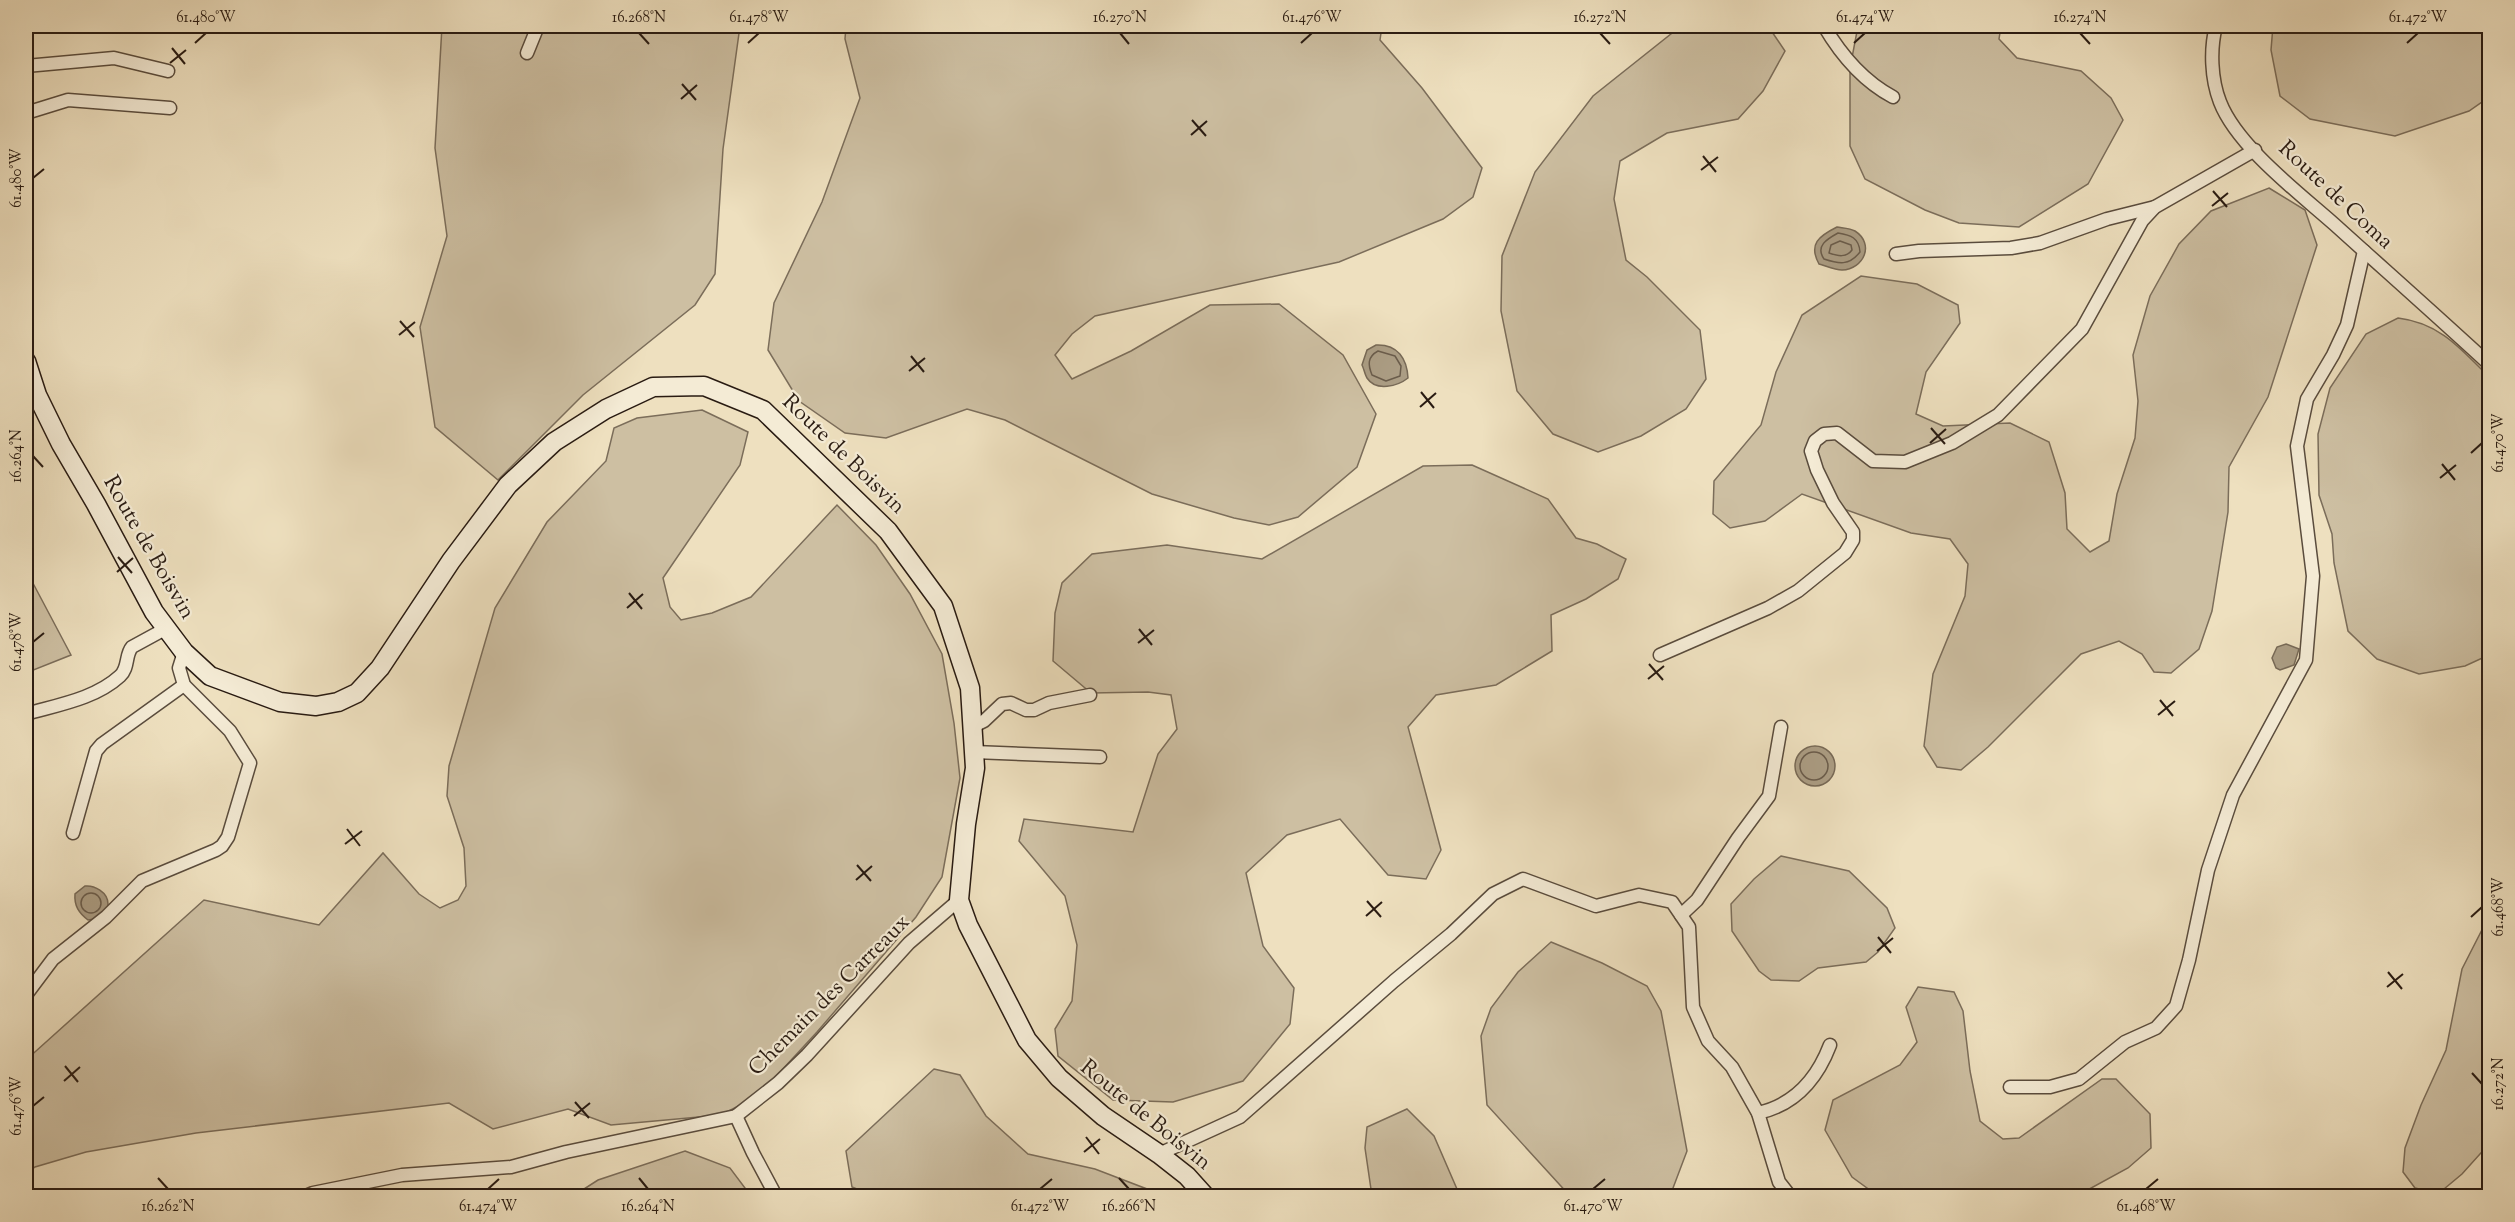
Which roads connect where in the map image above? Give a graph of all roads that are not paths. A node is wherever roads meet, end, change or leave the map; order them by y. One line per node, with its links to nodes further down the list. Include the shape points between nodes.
1 (538, 26): 4 (street)
2 (1824, 26): 7 (street, via 1847,60 1878,89)
3 (2216, 26): 10 (street, Route de Coma, via 2213,70 2220,102)
4 (527, 53)
5 (26, 66): 6 (street, via 114,58)
6 (168, 71)
7 (1893, 97)
8 (170, 108): 9 (street, via 68,100)
9 (26, 113)
10 (2254, 150): 11 (street); 12 (street, Route de Coma)
11 (2155, 207): 13 (street, via 2040,243); 18 (street, via 2142,221 2082,329 1998,415 1952,443 1905,462 1873,461 1837,434 1824,434 1815,441 1811,451 1816,470 1853,532 1845,553 1798,591 1768,608)
12 (2364, 252): 15 (street, Route de Coma); 31 (street, via 2347,325 2307,399 2297,446 2313,576 2306,660 2233,795 2208,870 2176,1006 2156,1028 2125,1042 2079,1078 2050,1087)
13 (1896, 254)
14 (26, 361): 16 (main road, Route de Boisvin, via 37,395 61,444)
15 (2490, 365)
16 (165, 629): 17 (main road, Route de Boisvin); 21 (street, via 132,647 125,670 117,678 87,696)
17 (184, 652): 19 (street, via 179,668); 22 (main road, Route de Boisvin, via 210,676 280,702 316,706 357,693 380,668 451,561 508,485 554,442 653,387 704,386 763,410 888,531 944,606 970,688)
18 (1660, 655)
19 (184, 685): 26 (street, via 96,751); 29 (street, via 230,731 250,763 228,837 216,850 142,881 106,917 52,959)
20 (1090, 695): 22 (street, via 1034,710 1002,704)
21 (29, 712)
22 (972, 727): 24 (main road, Route de Boisvin)
23 (1781, 727): 28 (street, via 1769,796 1697,900)
24 (974, 752): 25 (street); 27 (main road, Route de Boisvin)
25 (1100, 757)
26 (73, 832)
27 (959, 900): 33 (street, Chemain des Carreaux, via 909,943 807,1055); 34 (main road, Route de Boisvin, via 1027,1040 1059,1078 1103,1116)
28 (1681, 915): 32 (street, via 1689,927 1693,1007 1708,1041 1732,1067); 34 (street, via 1672,902 1639,895 1596,906 1523,879 1493,894 1240,1117)
29 (26, 995)
30 (1830, 1045): 32 (street, via 1822,1065 1804,1088 1773,1110)
31 (2010, 1087)
32 (1758, 1113): 38 (street, via 1779,1182)
33 (736, 1116): 35 (street, Chemain des Carreaux, via 511,1167 402,1175); 36 (street)
34 (1160, 1154): 37 (main road, Route de Boisvin)
35 (306, 1197)
36 (777, 1197)
37 (1205, 1197)
38 (1790, 1197)

